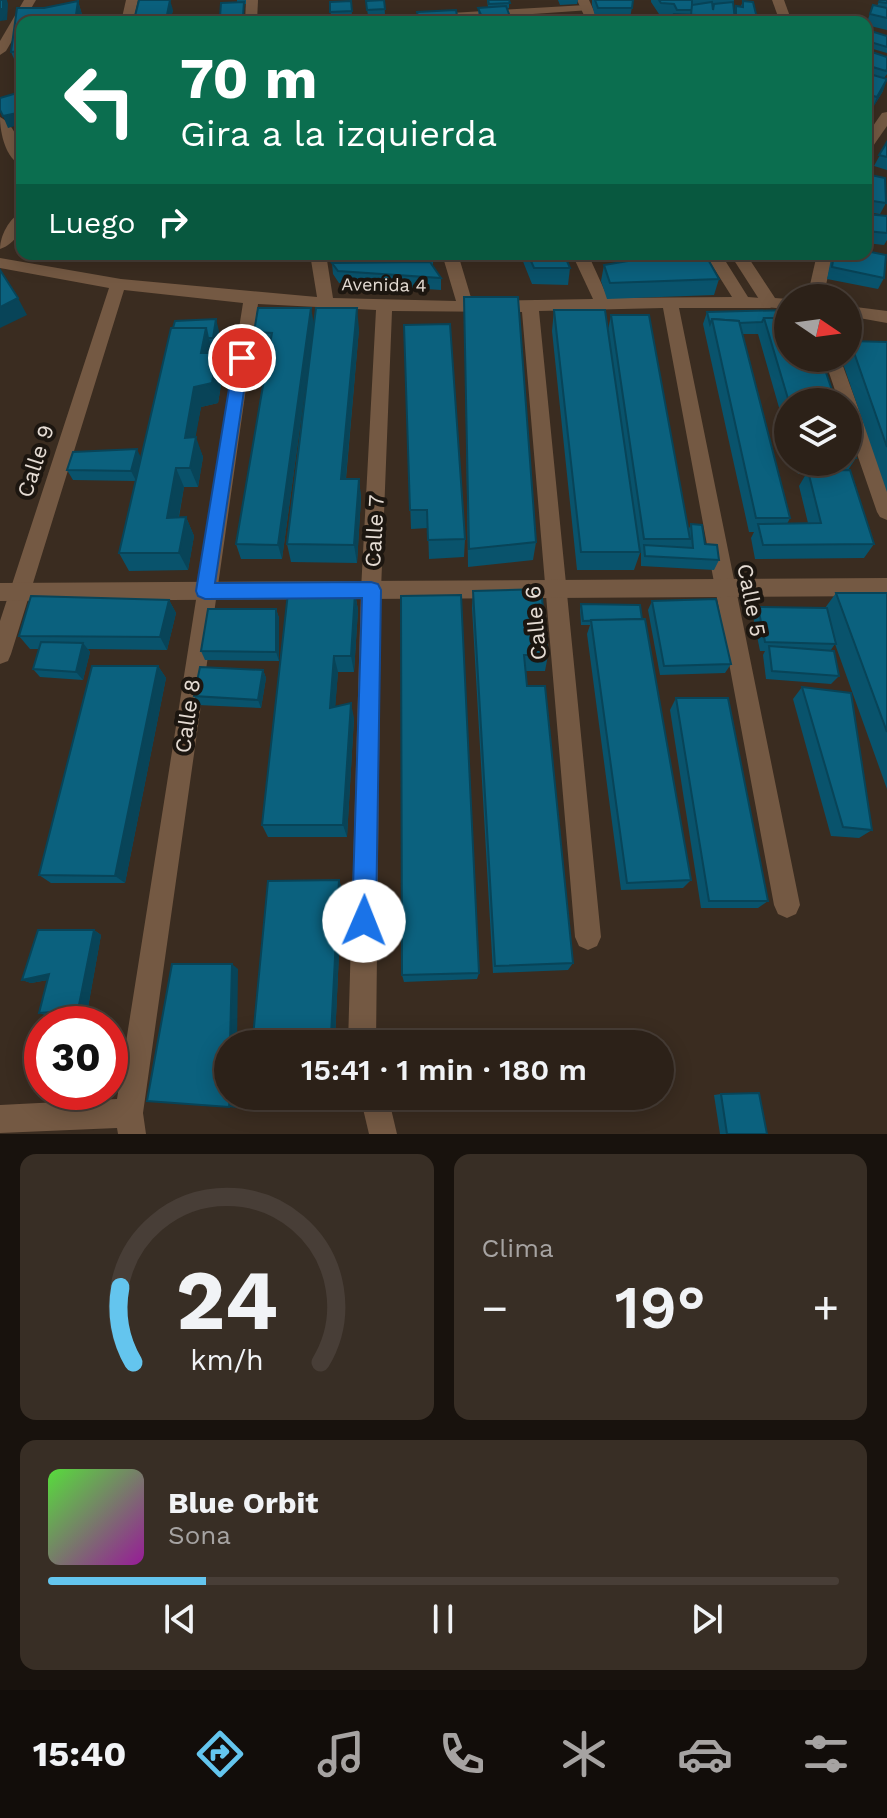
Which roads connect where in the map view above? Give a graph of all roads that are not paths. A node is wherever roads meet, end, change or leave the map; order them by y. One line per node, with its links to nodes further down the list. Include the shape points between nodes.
1 (584, 4): 4 (street)
2 (401, 16): 3 (street)
3 (450, 16)
4 (488, 16)
5 (16, 24): 6 (street)
6 (0, 51)
7 (887, 116): 9 (street)
8 (0, 121): 10 (street)
9 (872, 137)
10 (16, 151)
11 (16, 226): 12 (street)
12 (0, 244)
13 (319, 260): 26 (street)
14 (452, 260): 30 (street)
15 (583, 260): 27 (street)
16 (717, 260): 23 (street)
17 (742, 260): 24 (street)
18 (824, 260): 21 (street)
19 (0, 263): 20 (street, Avenida 4)
20 (118, 284): 22 (street, Avenida 4); 41 (street, Calle 9)
21 (818, 284)
22 (251, 300): 26 (street, Avenida 4); 40 (street, Calle 8)
23 (743, 302): 24 (street, Avenida 4); 28 (street, Avenida 4)
24 (770, 303): 25 (street, Avenida 4)
25 (774, 303)
26 (326, 304): 29 (street, Avenida 4)
27 (603, 304): 28 (street, Avenida 4); 31 (street, Avenida 4)
28 (670, 304): 37 (street, Calle 5)
29 (384, 305): 30 (street, Avenida 4); 39 (street, Calle 7)
30 (466, 306): 31 (street, Avenida 4)
31 (530, 306): 38 (street, Calle 6)
32 (862, 313): 33 (street)
33 (887, 317)
34 (862, 441): 35 (street)
35 (887, 512)
36 (887, 587): 37 (street)
37 (725, 588): 38 (street); 43 (street, Calle 5)
38 (556, 589): 39 (street); 44 (street, Calle 6)
39 (371, 590): 40 (street); 45 (street, Calle 7)
40 (205, 591): 41 (street); 48 (street, Calle 8)
41 (9, 592): 42 (street, Calle 9)
42 (0, 654)
43 (787, 905)
44 (588, 937)
45 (362, 1030)
46 (377, 1110): 49 (street)
47 (0, 1119): 48 (street)
48 (130, 1124)
49 (383, 1134)

